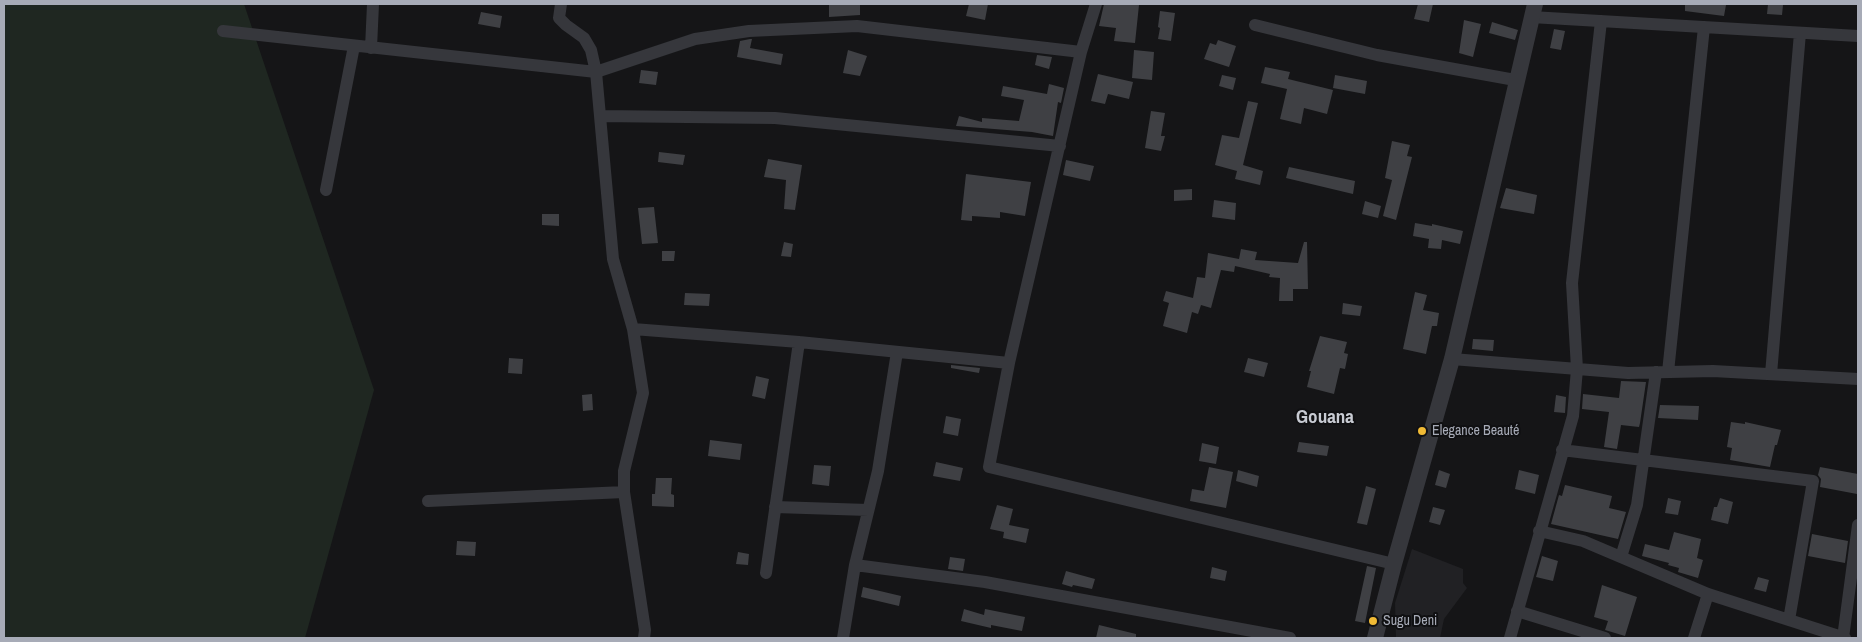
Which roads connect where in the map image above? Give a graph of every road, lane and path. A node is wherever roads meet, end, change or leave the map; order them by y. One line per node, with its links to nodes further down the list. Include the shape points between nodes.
1 (373, 4): 12 (street)
2 (561, 4): 14 (street, via 560,18 584,38 591,50)
3 (1096, 4): 13 (street)
4 (1533, 10): 5 (street); 15 (street)
5 (1601, 21): 7 (street); 24 (street, via 1572,283)
6 (1255, 25): 15 (street, via 1376,55)
7 (1704, 27): 9 (street); 25 (street)
8 (223, 31): 11 (street)
9 (1800, 33): 10 (street); 26 (street)
10 (1858, 36)
11 (354, 46): 12 (street); 18 (street)
12 (371, 48): 14 (street)
13 (1081, 52): 14 (street, via 857,26 749,31 695,39); 17 (street)
14 (596, 72): 16 (street)
15 (1516, 80): 22 (street)
16 (600, 116): 17 (street, via 775,118); 19 (street, via 613,259)
17 (1060, 146): 23 (street)
18 (326, 190)
19 (632, 329): 20 (street); 30 (street, via 643,393 624,471)
20 (798, 342): 21 (street); 32 (street)
21 (897, 352): 23 (street); 33 (street, via 878,472)
22 (1452, 358): 24 (street); 37 (street)
23 (1009, 363): 37 (street, via 989,468)
24 (1577, 369): 25 (street); 28 (street, via 1573,416)
25 (1662, 372): 26 (street); 29 (street)
26 (1771, 374): 27 (street)
27 (1858, 379)
28 (1562, 450): 29 (street); 35 (street)
29 (1643, 460): 36 (street, via 1637,505); 42 (street, via 1813,481)
30 (624, 492): 31 (street); 43 (street)
31 (428, 502)
32 (775, 507): 33 (street); 39 (street)
33 (868, 510): 38 (street)
34 (1858, 525): 50 (street)
35 (1540, 531): 36 (street, via 1583,541); 41 (street)
36 (1621, 558): 40 (street)
37 (1394, 564): 46 (street)
38 (855, 565): 44 (street); 45 (street, via 985,582)
39 (766, 573)
40 (1708, 594): 42 (street); 49 (street)
41 (1517, 611): 47 (street); 48 (street)
42 (1790, 620): 50 (street)
43 (644, 638)
44 (843, 638)
45 (1290, 638)
46 (1375, 638)
47 (1510, 638)
48 (1605, 638)
49 (1694, 638)
50 (1844, 638)

